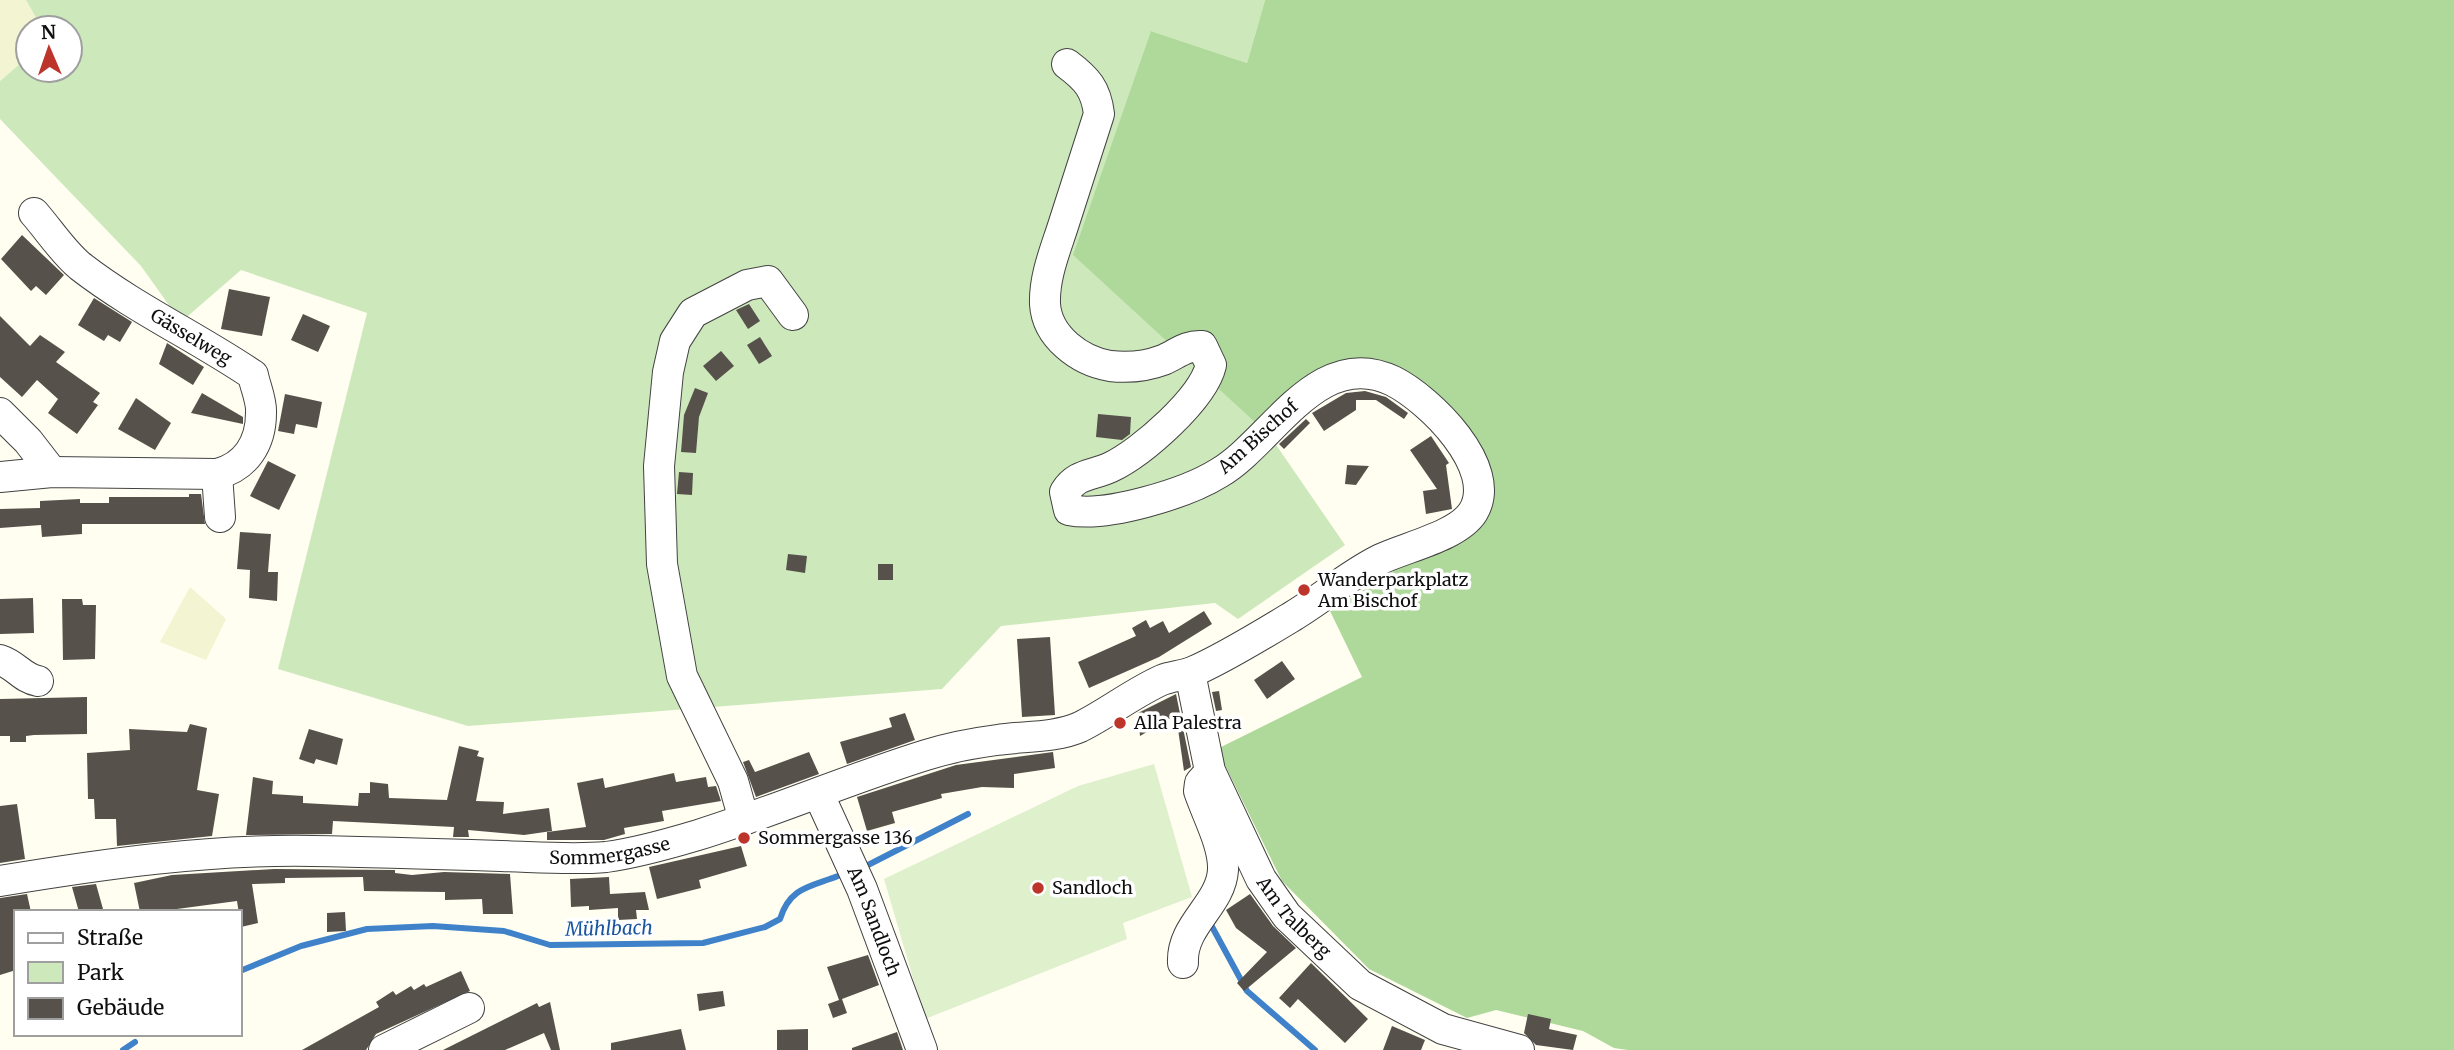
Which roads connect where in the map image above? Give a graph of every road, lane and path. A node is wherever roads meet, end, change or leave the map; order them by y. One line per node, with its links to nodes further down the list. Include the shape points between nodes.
1 (1067, 64): 10 (street, Am Bischof, via 1087,79 1097,94 1098,114 1048,275 1045,305 1050,322 1059,340 1109,365 1162,360 1192,345 1202,346 1212,365 1178,414 1132,455 1070,483 1065,492 1069,510 1115,508 1173,493 1220,473 1316,387 1370,373 1393,381 1442,417 1474,466 1480,491 1468,519 1449,531 1377,560 1292,617)
2 (34, 214): 6 (street, Gässelweg, via 79,265 253,375 261,413 251,455 234,470)
3 (793, 315): 14 (street, via 768,281 747,285 693,313 675,341 659,466 662,564 682,676 733,781)
4 (0, 413): 5 (street)
5 (52, 472): 6 (street, Gässelweg); 7 (street, Gässelweg)
6 (217, 474): 8 (street)
7 (0, 477)
8 (220, 517)
9 (0, 660): 11 (street)
10 (1190, 673): 12 (street, Am Talberg); 13 (street, Sommergasse, via 1166,678 1065,732 993,740 928,754)
11 (38, 681)
12 (1210, 771): 16 (street, via 1199,792 1223,871 1186,936); 20 (street, Am Talberg, via 1261,879 1287,916 1360,985 1443,1029)
13 (819, 795): 14 (street, Sommergasse); 19 (street, Am Sandloch, via 862,889)
14 (744, 820): 15 (street, Sommergasse, via 606,857 307,850 221,853)
15 (0, 880)
16 (1183, 963)
17 (469, 1008): 18 (street)
18 (393, 1048)
19 (922, 1050)
20 (1519, 1050)

